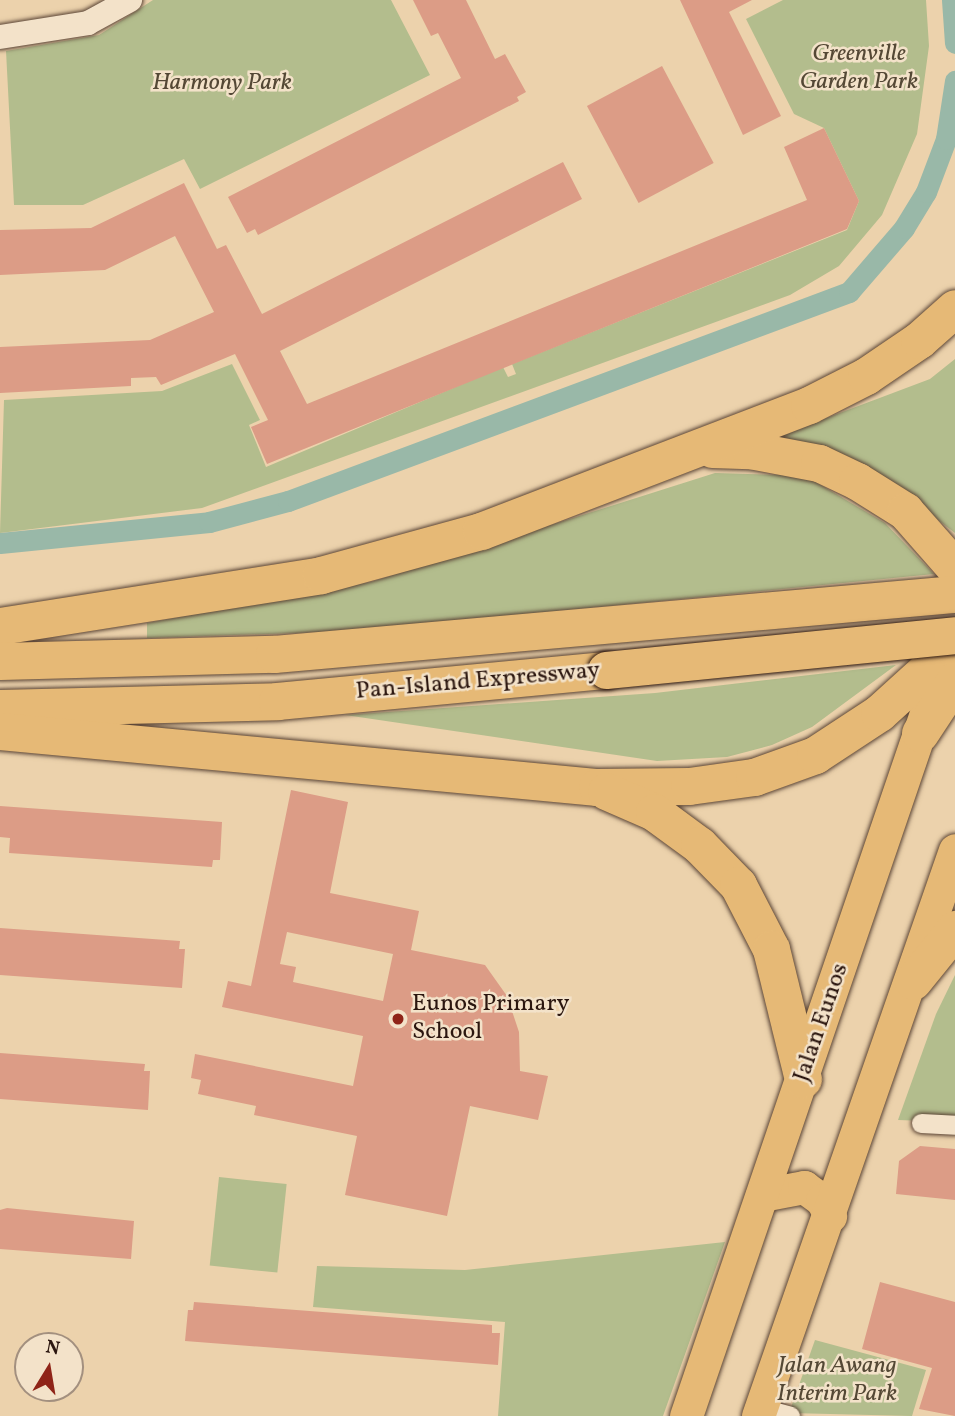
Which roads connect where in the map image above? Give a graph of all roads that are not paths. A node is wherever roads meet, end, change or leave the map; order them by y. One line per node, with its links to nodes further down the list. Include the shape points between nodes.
1 (130, 0): 2 (street, via 88,23)
2 (0, 37)
3 (955, 308): 4 (highway, via 919,341 866,376 810,405)
4 (697, 449): 5 (highway, via 750,450 819,463 905,511); 7 (highway, via 481,531 321,575)
5 (955, 568)
6 (955, 594): 9 (highway, Pan-Island Expressway, via 274,654)
7 (0, 626)
8 (953, 649): 10 (highway, Pan-Island Expressway, bridge, via 606,670 277,701); 12 (highway); 13 (highway, via 879,713 803,760 754,777 689,786)
9 (0, 661)
10 (0, 708)
11 (0, 731): 13 (highway)
12 (920, 733): 17 (highway, Jalan Eunos)
13 (597, 787): 17 (highway, via 654,812 699,845 738,885 771,949)
14 (955, 850): 16 (highway)
15 (955, 929): 16 (highway)
16 (912, 981): 21 (highway)
17 (803, 1079): 20 (highway, Jalan Eunos)
18 (921, 1124): 19 (street)
19 (955, 1125)
20 (762, 1195): 21 (highway, via 804,1187 822,1200); 23 (highway, Jalan Eunos)
21 (830, 1216): 22 (highway)
22 (770, 1413)
23 (686, 1416)

